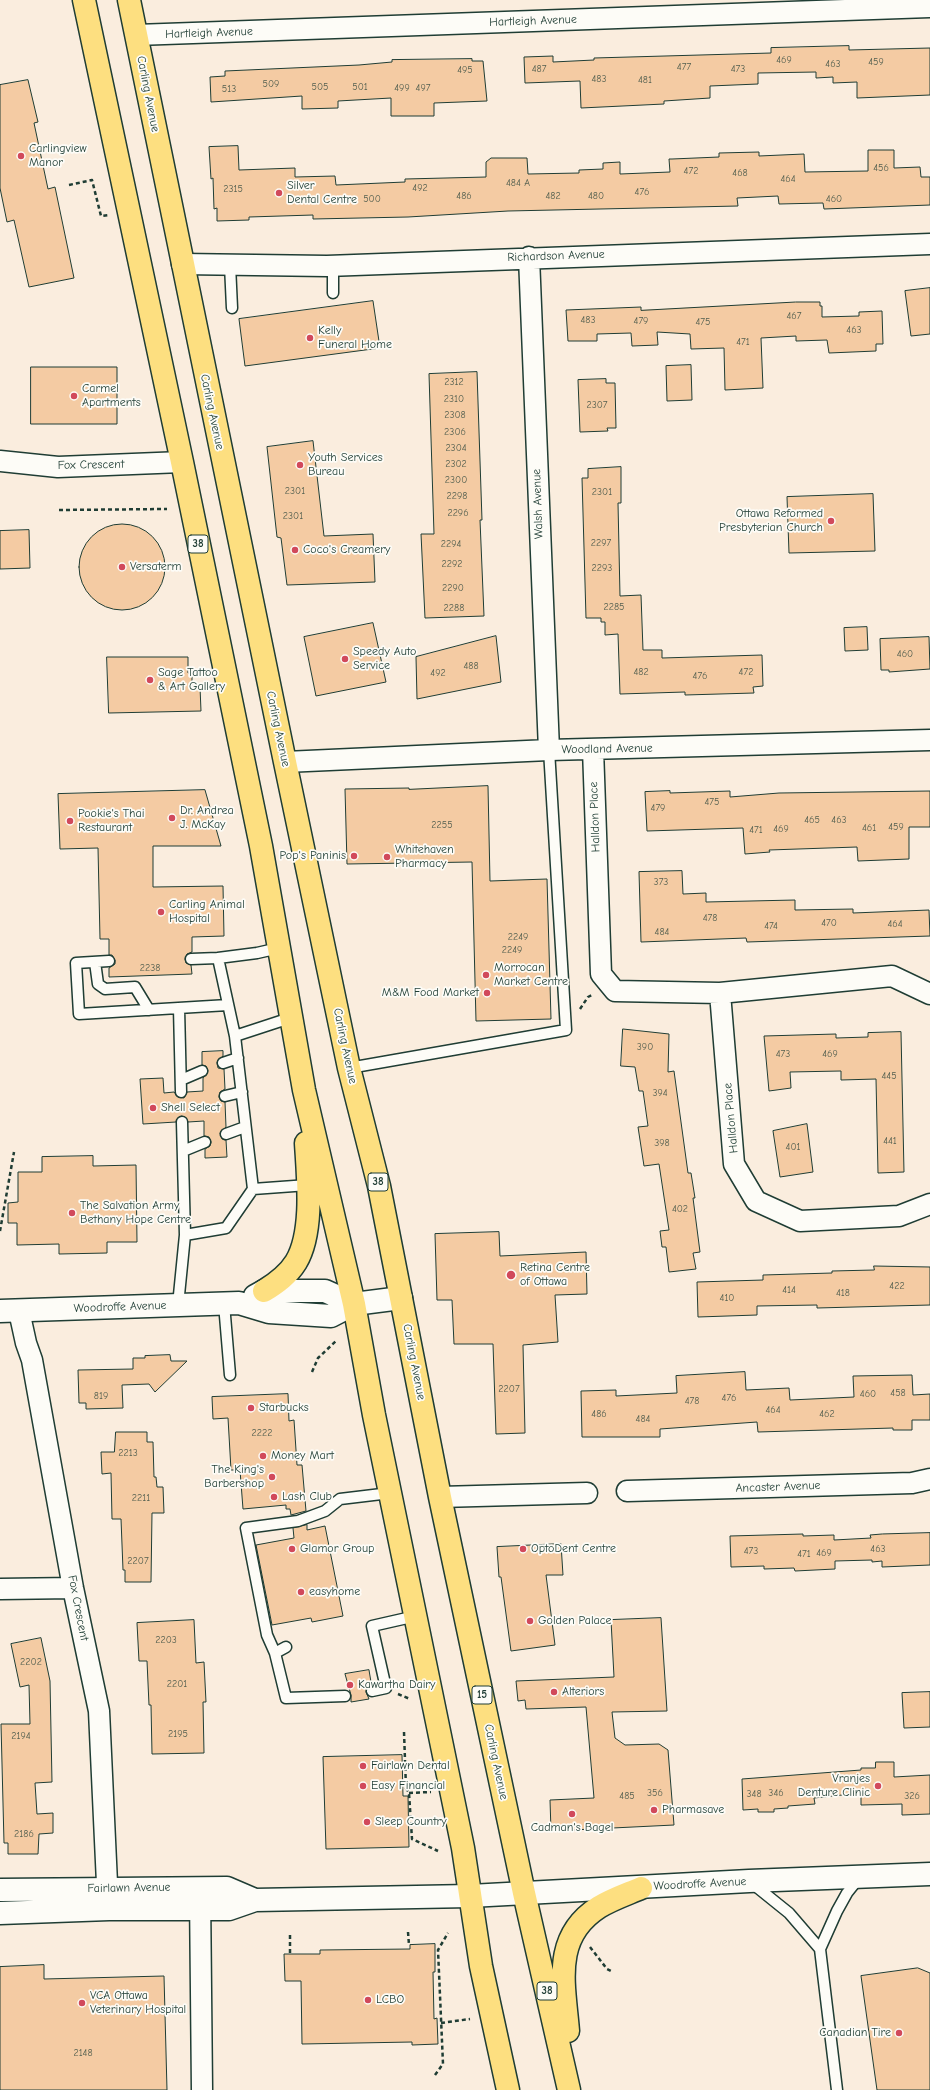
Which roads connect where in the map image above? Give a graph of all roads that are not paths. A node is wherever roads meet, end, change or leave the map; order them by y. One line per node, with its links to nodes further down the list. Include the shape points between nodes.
1 (84, 0): 13 (main road, 38)
2 (128, 0): 4 (main road, Carling Avenue / 38)
3 (930, 7): 4 (street, Hartleigh Avenue)
4 (136, 35): 7 (main road, Carling Avenue / 38)
5 (930, 244): 6 (street, Richardson Avenue)
6 (529, 257): 9 (street, Richardson Avenue); 16 (street, Walsh Avenue)
7 (182, 264): 8 (street, Richardson Avenue); 17 (main road, Carling Avenue / 38)
8 (230, 265): 9 (street, Richardson Avenue); 11 (lane)
9 (333, 265): 10 (lane)
10 (333, 293)
11 (232, 308)
12 (0, 461): 13 (street, Fox Crescent, via 58,467)
13 (182, 462): 18 (main road, 38, via 261,846)
14 (930, 740): 15 (street, Woodland Avenue)
15 (592, 749): 16 (street, Woodland Avenue); 23 (street, Halldon Place, via 601,974 615,991)
16 (549, 750): 17 (street, Woodland Avenue); 32 (lane, via 566,1030)
17 (285, 762): 32 (main road, Carling Avenue / 38)
18 (279, 948): 19 (lane); 28 (main road, 38)
19 (218, 958): 20 (lane); 25 (lane)
20 (192, 959)
21 (95, 962): 22 (lane); 27 (lane, via 98,984 105,989 135,987); 27 (lane, via 76,963 79,1014)
22 (109, 962)
23 (720, 993): 24 (street, via 892,976); 46 (street, Halldon Place, via 734,1164 756,1201 800,1221 899,1216)
24 (930, 994)
25 (228, 1005): 26 (lane); 29 (lane)
26 (179, 1008): 27 (lane); 34 (lane)
27 (150, 1010)
28 (290, 1018): 29 (lane); 35 (main road, 38)
29 (235, 1036): 30 (lane)
30 (238, 1058): 31 (lane); 37 (lane)
31 (223, 1063)
32 (350, 1068): 49 (main road, Carling Avenue / 38, via 379,1186)
33 (202, 1071): 34 (lane)
34 (181, 1080): 36 (lane)
35 (304, 1090): 44 (main road); 51 (main road, 38)
36 (181, 1092)
37 (242, 1092): 38 (lane); 40 (lane)
38 (225, 1096)
39 (182, 1122): 43 (lane)
40 (245, 1127): 41 (lane); 45 (lane)
41 (226, 1134)
42 (205, 1142): 43 (lane)
43 (183, 1151): 47 (lane)
44 (308, 1185): 45 (lane); 48 (main road, via 307,1217 301,1250 296,1261 279,1282)
45 (252, 1189): 47 (lane, via 226,1228)
46 (930, 1204)
47 (185, 1235): 52 (lane)
48 (264, 1291): 50 (main road, Woodroffe Avenue); 51 (main road, Woodroffe Avenue, via 325,1291)
49 (401, 1298): 51 (main road); 59 (main road, Carling Avenue / 15)
50 (232, 1303): 51 (main road, Woodroffe Avenue, via 269,1312 330,1316); 52 (main road, Woodroffe Avenue); 54 (lane)
51 (354, 1304): 57 (main road)
52 (178, 1305): 53 (main road, Woodroffe Avenue)
53 (9, 1311): 60 (street, Fox Crescent, via 32,1360)
54 (230, 1375)
55 (930, 1479): 56 (street, Ancaster Avenue, via 912,1483)
56 (626, 1491)
57 (390, 1493): 62 (main road); 64 (lane, via 340,1499 325,1510 298,1521 246,1528 267,1635)
58 (587, 1493): 59 (street)
59 (440, 1497): 74 (main road, Carling Avenue / 15)
60 (73, 1588): 61 (street); 71 (street, Fox Crescent, via 99,1711)
61 (0, 1589)
62 (416, 1616): 65 (lane, via 372,1626 386,1688); 75 (main road, via 464,1848)
63 (286, 1647): 64 (lane)
64 (275, 1653): 66 (lane, via 286,1698)
65 (372, 1691)
66 (345, 1696)
67 (930, 1874): 68 (main road, Woodroffe Avenue)
68 (860, 1877): 69 (main road, Woodroffe Avenue); 80 (lane, via 836,1911)
69 (749, 1881): 72 (main road, Woodroffe Avenue); 80 (lane, via 789,1913)
70 (200, 1887): 71 (main road, Fairlawn Avenue); 76 (main road, Fairlawn Avenue, via 227,1888); 78 (street)
71 (106, 1888): 73 (main road, Fairlawn Avenue); 77 (street, Fox Crescent)
72 (641, 1888): 74 (main road, Woodroffe Avenue); 84 (main road, via 600,1906 585,1917 571,1934 566,1948 563,1975)
73 (0, 1890)
74 (524, 1893): 75 (main road, Woodroffe Avenue); 83 (main road, Carling Avenue / 38)
75 (470, 1896): 76 (main road, Fairlawn Avenue); 82 (main road, via 481,1966)
76 (255, 1900): 78 (main road, Fairlawn Avenue, via 229,1909)
77 (109, 1909): 78 (main road, Fairlawn Avenue); 79 (main road, Fairlawn Avenue)
78 (200, 1909): 81 (street)
79 (0, 1913)
80 (820, 1949): 85 (lane)
81 (202, 2090)
82 (508, 2090)
83 (569, 2090)
84 (573, 2090)
85 (837, 2090)

